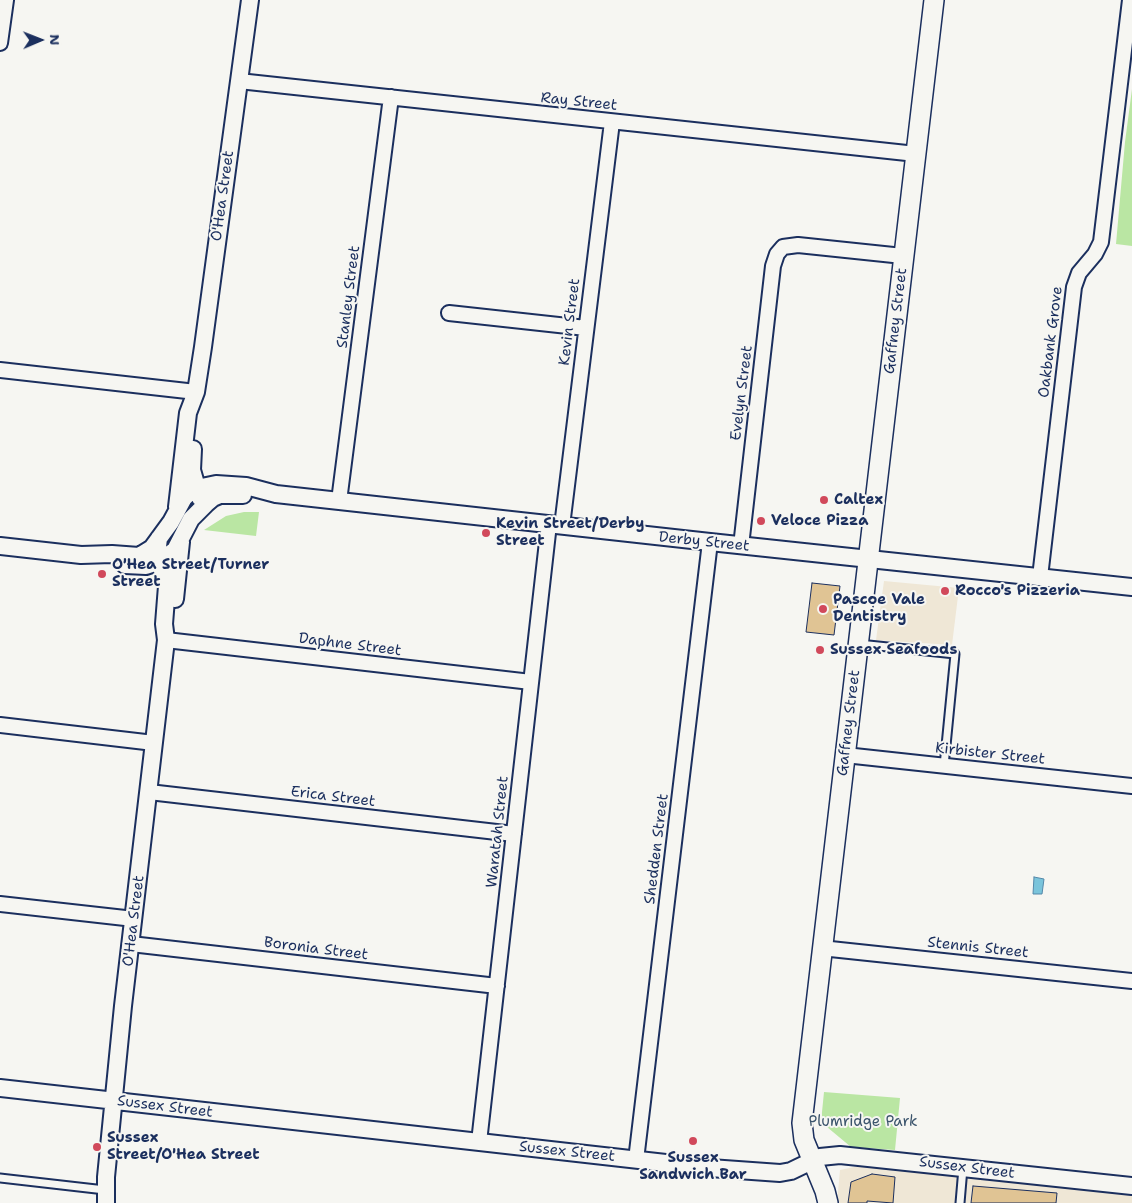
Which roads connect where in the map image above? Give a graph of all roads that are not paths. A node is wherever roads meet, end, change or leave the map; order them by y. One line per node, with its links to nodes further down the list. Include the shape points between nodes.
1 (6, 0): 5 (street)
2 (250, 0): 6 (street, O'Hea Street)
3 (934, 0): 9 (main road, Gaffney Street)
4 (1130, 0): 29 (street, Oakbank Grove, via 1101,242 1079,273 1074,287)
5 (0, 43)
6 (239, 81): 7 (street, Ray Street); 14 (street, O'Hea Street)
7 (391, 98): 8 (street, Ray Street); 17 (street, Stanley Street)
8 (612, 122): 9 (street, Ray Street); 12 (street, Kevin Street)
9 (916, 154): 10 (main road, Gaffney Street)
10 (904, 256): 25 (street, Evelyn Street, via 798,244 783,247 777,254 773,266); 27 (main road, Gaffney Street)
11 (449, 313): 12 (street)
12 (586, 328): 20 (street, Kevin Street)
13 (0, 370): 14 (street)
14 (196, 392): 15 (street, O'Hea Street, via 198,414 191,462); 18 (street, O'Hea Street, via 188,413)
15 (197, 488): 16 (street, Derby Street, via 227,484); 18 (street, via 184,498); 19 (street, O'Hea Street, via 199,507)
16 (276, 494): 17 (street, Derby Street); 19 (street, Derby Street, via 220,495)
17 (338, 501): 20 (street, Derby Street)
18 (176, 512): 21 (street)
19 (191, 519): 22 (street, Derby Street)
20 (555, 525): 23 (street, Derby Street); 33 (street, Waratah Street)
21 (160, 537): 26 (street, via 140,556); 28 (street, O'Hea Street, via 156,551)
22 (181, 542): 28 (street, via 176,550); 31 (street, O'Hea Street, via 172,626)
23 (710, 542): 25 (street, Derby Street); 50 (street, Shedden Street)
24 (0, 546): 26 (street)
25 (741, 546): 27 (street, Derby Street)
26 (81, 555): 28 (street, via 112,564 137,566)
27 (868, 559): 29 (street, Derby Street); 32 (main road, Gaffney Street)
28 (158, 562): 31 (street, O'Hea Street, via 167,586)
29 (1040, 577): 30 (street, Derby Street)
30 (1132, 587)
31 (166, 640): 33 (street, Daphne Street); 35 (street, O'Hea Street)
32 (858, 644): 36 (main road, Gaffney Street); 37 (lane, via 955,654)
33 (531, 682): 40 (street, Waratah Street)
34 (0, 725): 35 (street)
35 (154, 742): 39 (street, O'Hea Street)
36 (845, 755): 37 (street, Kirbister Street); 44 (main road, Gaffney Street)
37 (944, 766): 38 (street, Kirbister Street)
38 (1132, 786)
39 (149, 792): 40 (street, Erica Street); 42 (street, O'Hea Street)
40 (514, 834): 46 (street, Waratah Street)
41 (0, 904): 42 (street)
42 (134, 920): 43 (street, O'Hea Street)
43 (131, 944): 46 (street, Boronia Street); 48 (street, O'Hea Street)
44 (821, 948): 45 (street, Stennis Street); 51 (main road, Gaffney Street, via 802,1123)
45 (1132, 981)
46 (497, 986): 49 (street, Waratah Street)
47 (0, 1088): 48 (street, Sussex Street)
48 (114, 1101): 49 (street, Sussex Street); 55 (street, O'Hea Street)
49 (479, 1142): 50 (street, Sussex Street)
50 (636, 1160): 51 (street, Sussex Street, via 780,1173)
51 (812, 1161): 52 (street, Sussex Street, via 840,1155); 56 (main road, Gaffney Street)
52 (963, 1168): 54 (street, Sussex Street); 57 (lane)
53 (0, 1178): 55 (lane)
54 (1132, 1186)
55 (106, 1196)
56 (828, 1203)
57 (960, 1203)

